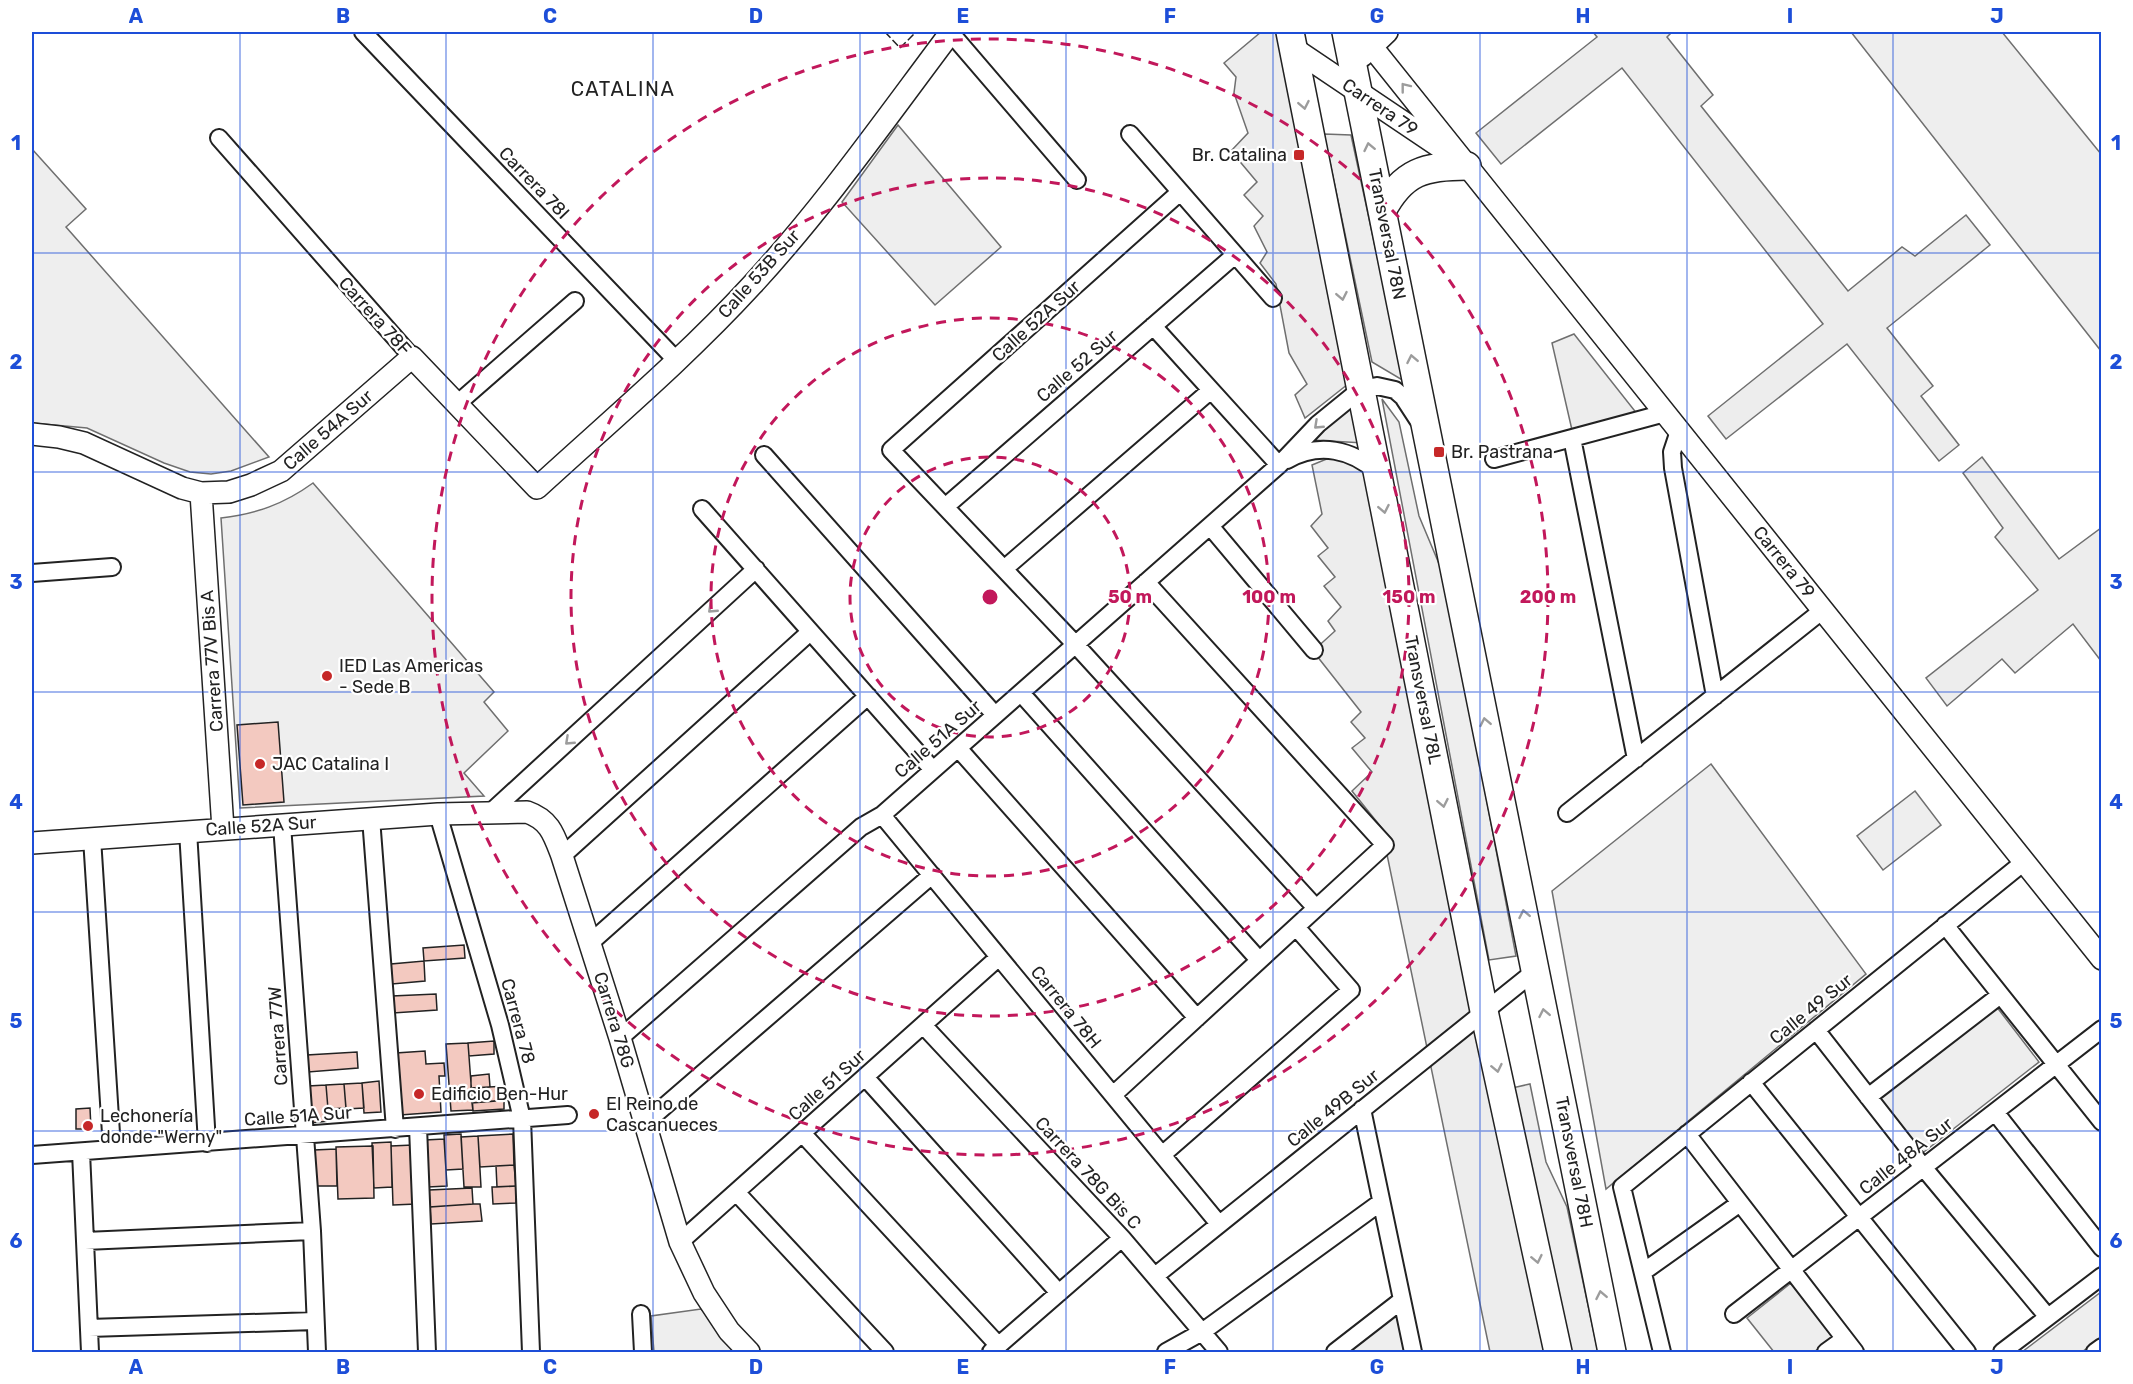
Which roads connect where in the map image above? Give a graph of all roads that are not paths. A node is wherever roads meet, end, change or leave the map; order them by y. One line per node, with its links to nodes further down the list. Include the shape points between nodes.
1 (363, 32): 19 (street, Carrera 78I)
2 (950, 32): 11 (street); 19 (street, Calle 53B Sur, via 822,202 752,285)
3 (1346, 32): 6 (main road, Transversal 78N)
4 (1373, 36): 6 (street); 10 (street, Carrera 79, one-way to 4)
5 (1291, 40): 7 (street, Carrera 79); 20 (main road, one-way to 20)
6 (1352, 65): 7 (main road, Transversal 78N)
7 (1358, 92): 10 (street, Carrera 79); 13 (main road, Transversal 78N, one-way to 7)
8 (1130, 134): 12 (street)
9 (219, 138): 18 (street, Carrera 78F)
10 (1467, 166): 13 (main road, via 1424,169 1393,193); 23 (street, Carrera 79)
11 (1077, 180)
12 (1180, 192): 14 (street); 34 (street, Calle 52A Sur, via 891,450)
13 (1382, 211): 26 (main road, Transversal 78N, one-way to 13)
14 (1235, 255): 15 (street); 17 (street, Calle 52 Sur)
15 (1273, 298)
16 (575, 301): 22 (street)
17 (1153, 326): 21 (street); 34 (street, Calle 52 Sur)
18 (412, 357): 22 (street, Carrera 78F); 33 (street, Calle 54A Sur, via 281,471 229,492)
19 (677, 361): 32 (street, Calle 53B Sur)
20 (1361, 389): 26 (street, via 1377,386 1395,390 1410,406); 30 (street, Calle 51A Sur, one-way to 30, via 1318,424); 31 (main road, Transversal 78L)
21 (1210, 390): 30 (street); 39 (street)
22 (457, 404): 32 (street, Carrera 78F)
23 (1665, 413): 24 (street, Carrera 79); 27 (street)
24 (1679, 431): 42 (street, Carrera 79); 48 (street, via 1672,452 1673,468)
25 (32, 434): 33 (street, via 84,443)
26 (1428, 437): 74 (main road, one-way to 26)
27 (1572, 438): 29 (street); 51 (street)
28 (764, 455): 49 (street)
29 (1494, 459)
30 (1279, 465): 31 (street, Calle 51A Sur, via 1301,453 1325,449 1349,454); 36 (street, Calle 51A Sur)
31 (1377, 473): 76 (main road, Transversal 78L, one-way to 76)
32 (537, 488)
33 (201, 493): 60 (street, Carrera 77V Bis A)
34 (945, 507): 39 (street)
35 (702, 510): 38 (street)
36 (1210, 526): 41 (street, Calle 51A Sur); 45 (street)
37 (112, 567): 40 (street)
38 (756, 569): 43 (street); 53 (street, one-way to 53)
39 (1004, 569): 44 (street)
40 (32, 573)
41 (1146, 582): 44 (street, Calle 51A Sur); 67 (street, via 1385,844)
42 (1823, 610): 48 (street); 65 (street, Carrera 79)
43 (810, 632): 47 (street); 64 (street)
44 (1075, 644): 46 (street, Calle 51A Sur); 67 (street)
45 (1314, 650)
46 (1021, 693): 49 (street, Calle 51A Sur); 73 (street)
47 (868, 696): 52 (street); 70 (street)
48 (1715, 696): 51 (street)
49 (995, 715): 50 (street, Calle 51A Sur)
50 (958, 748): 52 (street, Calle 51A Sur); 77 (street)
51 (1636, 759): 54 (street)
52 (933, 770): 56 (street, Calle 51A Sur)
53 (490, 813): 55 (street, Calle 52A Sur); 57 (street, Calle 52A Sur, via 527,812)
54 (1567, 813)
55 (438, 814): 58 (street, Calle 52A Sur); 90 (street, Carrera 78, via 500,1025)
56 (882, 815): 66 (street, Carrera 78H); 81 (street, Calle 51A Sur, via 861,827)
57 (539, 816): 64 (street, Carrera 78G, via 552,830)
58 (371, 818): 59 (street, Calle 52A Sur); 94 (street)
59 (282, 825): 60 (street, Calle 52A Sur); 97 (street, Carrera 77W)
60 (223, 829): 61 (street, Calle 52A Sur)
61 (188, 831): 62 (street, Calle 52A Sur); 98 (street)
62 (92, 838): 63 (street, Calle 52A Sur); 99 (street)
63 (32, 843)
64 (562, 856): 70 (street, Carrera 78G)
65 (2024, 862): 68 (street, Calle 49 Sur); 72 (street, Carrera 79)
66 (932, 875): 71 (street, Carrera 78H); 92 (street)
67 (1316, 908): 69 (street)
68 (1945, 925): 75 (street); 80 (street, Calle 49 Sur)
69 (1296, 927): 73 (street); 102 (street, via 1352,990)
70 (590, 943): 81 (street, Carrera 78G)
71 (999, 957): 78 (street, Calle 51 Sur); 85 (street, Carrera 78H)
72 (2102, 959)
73 (1259, 960): 77 (street)
74 (1535, 971): 76 (street, Calle 49B Sur); 143 (main road, Transversal 78H, one-way to 74)
75 (1999, 996): 82 (street); 86 (street)
76 (1484, 1011): 87 (street, Calle 49B Sur); 142 (main road, one-way to 142)
77 (1197, 1018): 85 (street)
78 (923, 1025): 83 (street, Calle 51 Sur); 110 (street, Carrera 78G Bis C)
79 (2102, 1029): 82 (street, Calle 48A Sur)
80 (1815, 1030): 84 (street, Calle 49 Sur); 86 (street)
81 (620, 1038): 92 (street, Carrera 78G)
82 (2056, 1065): 88 (street, Calle 48A Sur); 91 (street)
83 (865, 1077): 95 (street, Calle 51 Sur); 118 (street)
84 (1752, 1082): 96 (street, Calle 49 Sur); 107 (street)
85 (1113, 1095): 102 (street, Carrera 78H)
86 (1868, 1097): 103 (street)
87 (1362, 1109): 105 (street); 108 (street, Calle 49B Sur)
88 (1995, 1112): 103 (street, Calle 48A Sur); 113 (street)
89 (568, 1115): 90 (street, Calle 51A Sur)
90 (522, 1119): 93 (street, Calle 51A Sur); 134 (street, Carrera 78)
91 (2102, 1122)
92 (644, 1124): 112 (street, Carrera 78G)
93 (418, 1127): 94 (street, Calle 51A Sur); 133 (street)
94 (395, 1129): 97 (street, Calle 51A Sur)
95 (802, 1133): 104 (street, Calle 51 Sur); 128 (street)
96 (1687, 1134): 106 (street); 115 (street, Calle 49 Sur, via 1622,1187)
97 (305, 1136): 98 (street, Calle 51A Sur); 109 (street, Carrera 77W)
98 (207, 1143): 99 (street, Calle 51A Sur)
99 (112, 1149): 100 (street, Calle 51A Sur)
100 (81, 1152): 101 (street, Calle 51A Sur); 111 (street)
101 (32, 1155)
102 (1162, 1155): 108 (street, Carrera 78H)
103 (1923, 1167): 107 (street, Calle 48A Sur); 122 (street)
104 (736, 1192): 112 (street, Calle 51 Sur); 137 (street)
105 (1381, 1202): 119 (street); 125 (street)
106 (1740, 1203): 114 (street); 115 (street)
107 (1859, 1217): 114 (street, Calle 48A Sur); 129 (street)
108 (1219, 1224): 116 (street, Calle 49B Sur)
109 (312, 1231): 111 (street); 123 (street, Carrera 77W)
110 (1122, 1238): 116 (street, Carrera 78G Bis C); 118 (street)
111 (85, 1241): 124 (street)
112 (680, 1242): 136 (street, Carrera 78G, via 704,1293)
113 (2102, 1248)
114 (1791, 1269): 121 (street, Calle 48A Sur); 126 (street)
115 (1643, 1272): 130 (street)
116 (1155, 1275): 125 (street, Carrera 78G Bis C)
117 (2102, 1276): 122 (street)
118 (1059, 1293): 128 (street)
119 (1402, 1300): 140 (street); 141 (street)
120 (641, 1314): 135 (street)
121 (1734, 1314)
122 (2047, 1316): 146 (street)
123 (315, 1321): 124 (street); 132 (street, Carrera 77W)
124 (89, 1328): 131 (street)
125 (1202, 1332): 138 (street); 139 (street, Carrera 78G Bis C)
126 (1844, 1339): 144 (street); 145 (street)
127 (2102, 1347): 147 (street)
128 (995, 1349)
129 (1958, 1350)
130 (1662, 1352)
131 (90, 1353)
132 (317, 1353)
133 (427, 1353)
134 (531, 1353)
135 (643, 1353)
136 (749, 1353)
137 (885, 1353)
138 (1166, 1353)
139 (1219, 1353)
140 (1335, 1353)
141 (1413, 1353)
142 (1558, 1353)
143 (1612, 1353)
144 (1826, 1353)
145 (1855, 1353)
146 (2002, 1353)
147 (2095, 1353)

